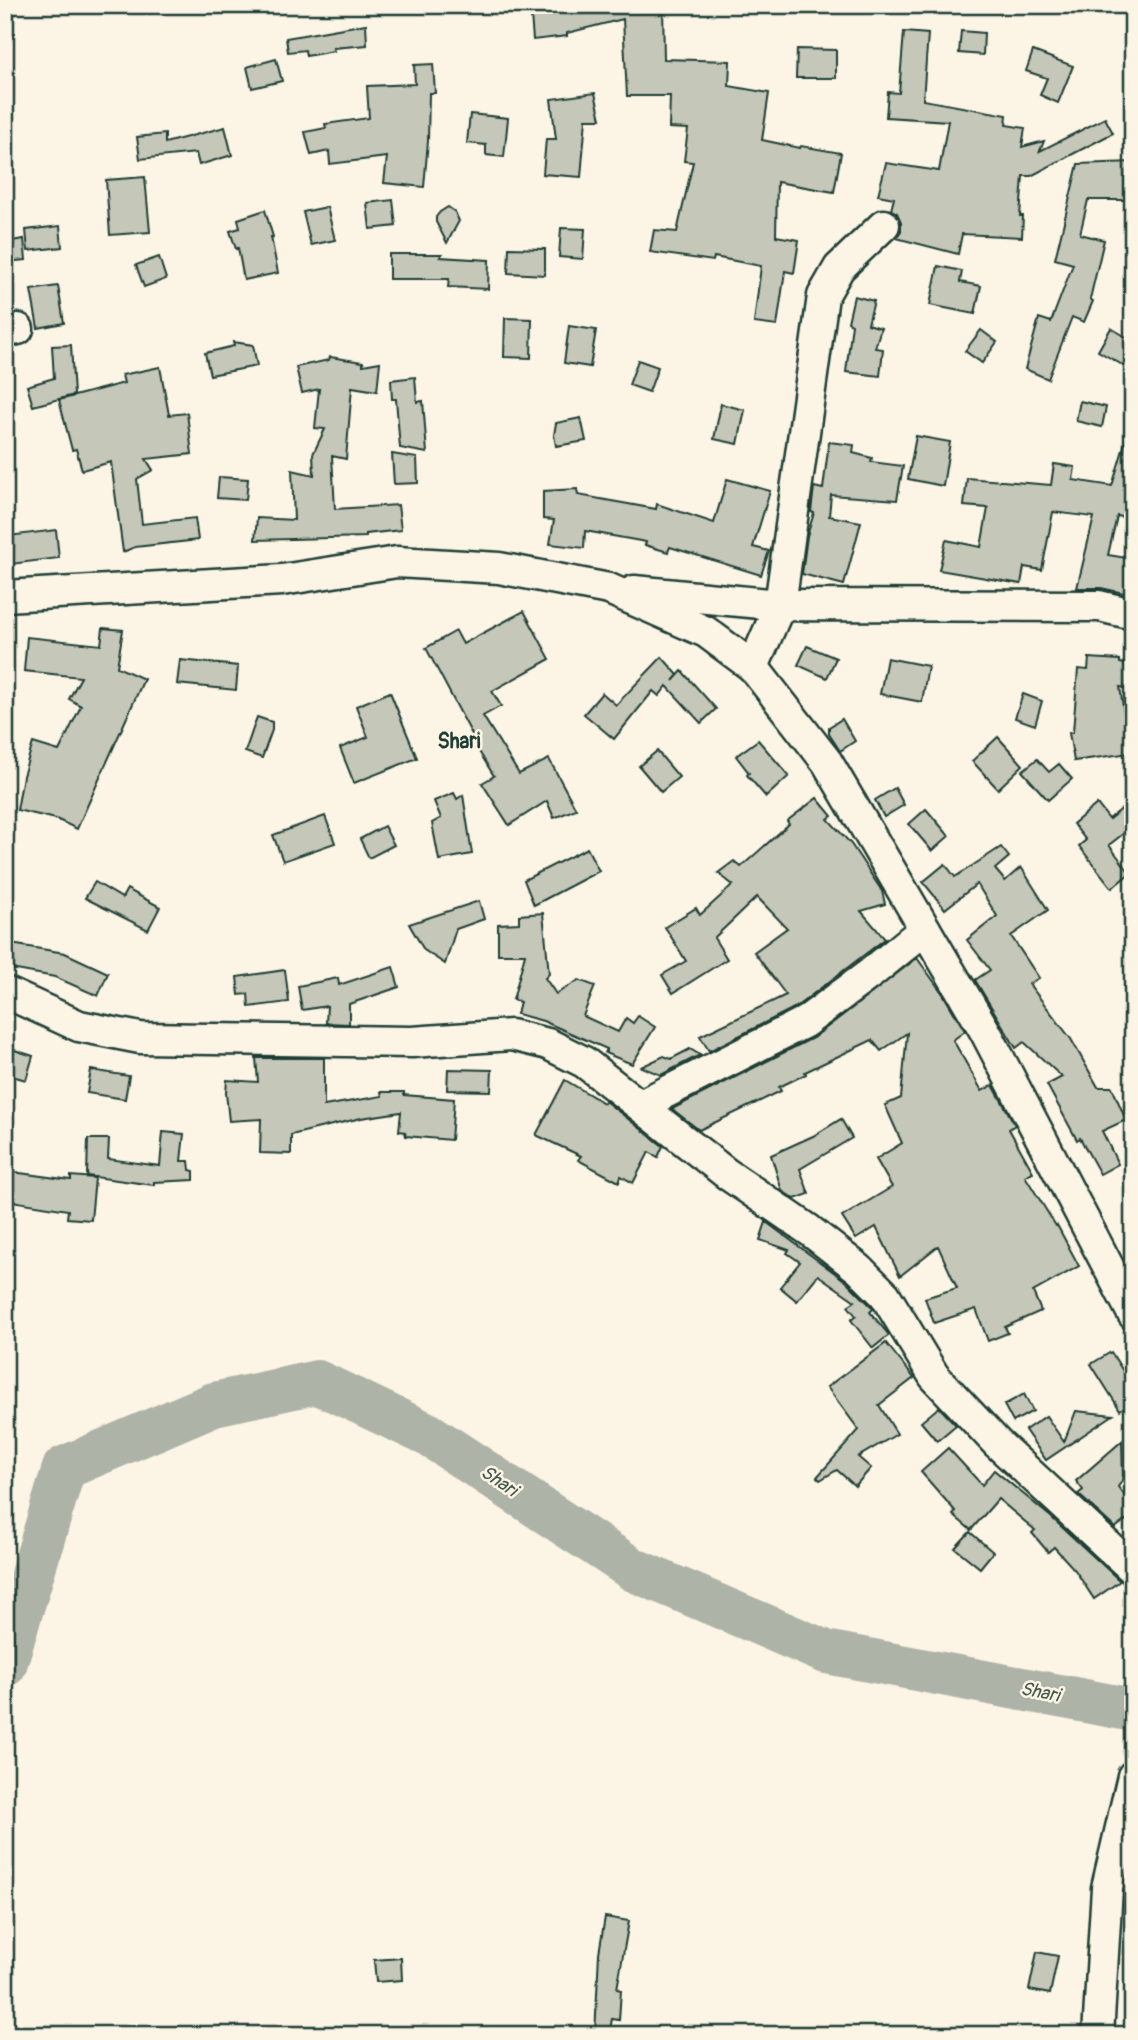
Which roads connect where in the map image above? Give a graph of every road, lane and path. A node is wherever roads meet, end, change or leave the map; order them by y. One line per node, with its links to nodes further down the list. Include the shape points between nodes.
1 (884, 225): 4 (street, via 839,268 823,296)
2 (609, 589): 3 (street, via 499,568 397,562 282,580); 4 (street); 6 (street, via 706,632)
3 (5, 596)
4 (780, 605): 5 (street, via 1099,606); 6 (street)
5 (1133, 614)
6 (753, 667): 7 (street, via 827,762)
7 (925, 929): 9 (street, via 805,1022); 10 (street, via 985,1031)
8 (5, 992): 9 (street, via 79,1027 140,1038 412,1042 511,1035 548,1044 584,1062)
9 (641, 1105): 11 (street, via 859,1269 885,1295 934,1376 997,1443)
10 (1133, 1314)
11 (1133, 1569)
12 (1133, 1776): 13 (street, via 1107,1888)
13 (1098, 2035)

